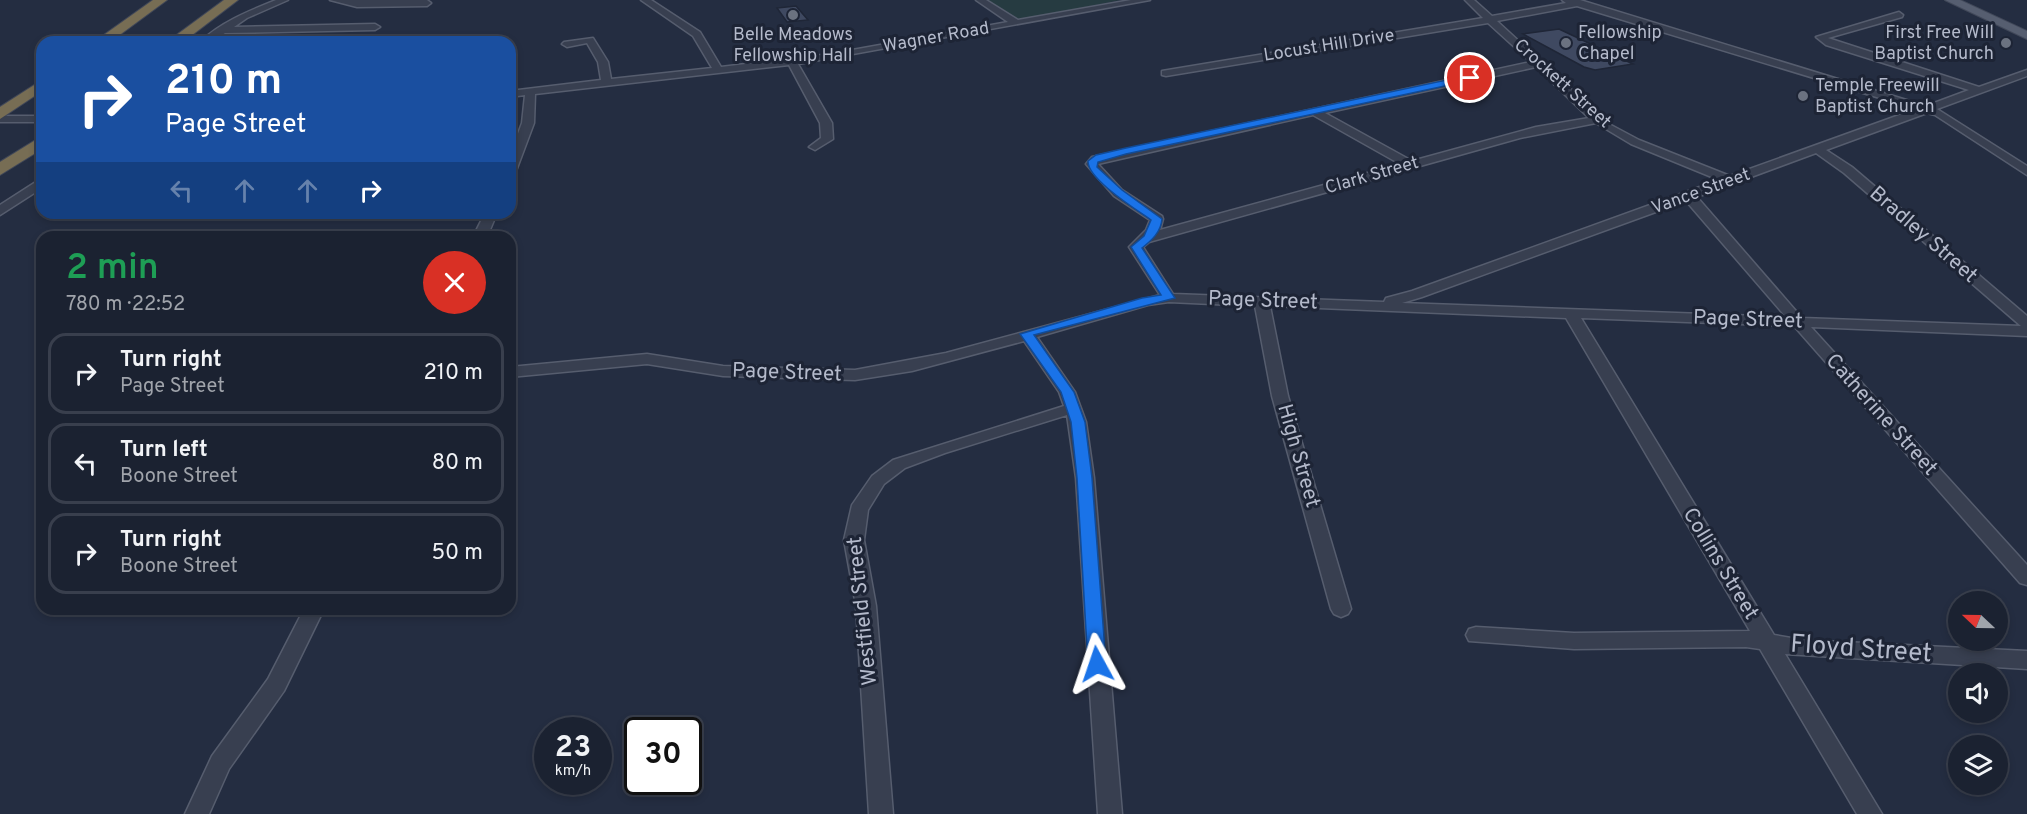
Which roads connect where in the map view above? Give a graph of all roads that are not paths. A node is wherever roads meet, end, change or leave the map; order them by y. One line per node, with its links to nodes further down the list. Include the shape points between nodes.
1 (161, 0): 22 (highway)
2 (232, 0): 23 (highway)
3 (284, 0): 20 (street, via 254,10)
4 (334, 0): 13 (street, via 357,4)
5 (645, 0): 28 (street, via 697,34)
6 (980, 0): 17 (street)
7 (1146, 0): 17 (street, Wagner Road)
8 (1469, 0): 16 (street, Crockett Street)
9 (1566, 0): 14 (street)
10 (1595, 0): 14 (street, Locust Hill Drive)
11 (1951, 0): 21 (main road)
12 (1964, 0): 19 (main road)
13 (427, 3)
14 (1578, 4): 16 (street, Locust Hill Drive); 36 (street)
15 (1899, 15): 33 (street, via 1821,37 1828,43)
16 (1491, 20): 27 (street, Crockett Street); 29 (street, Locust Hill Drive)
17 (1016, 23): 26 (street, Wagner Road)
18 (375, 27): 20 (street)
19 (2027, 28)
20 (220, 30): 24 (street)
21 (2027, 34)
22 (110, 36)
23 (182, 36)
24 (212, 36)
25 (567, 44): 31 (street, via 590,40 603,62)
26 (792, 63): 28 (street, Wagner Road); 46 (street, via 826,123 827,139)
27 (1537, 63): 37 (street); 41 (street, Crockett Street)
28 (719, 71): 31 (street, Wagner Road)
29 (1166, 73)
30 (2027, 73): 33 (street, Vance Street)
31 (607, 84): 34 (street, Wagner Road)
32 (36, 88): 38 (highway)
33 (1978, 90): 36 (street, Vance Street)
34 (530, 92): 35 (street, Wagner Road); 42 (street)
35 (516, 93)
36 (1926, 109): 47 (street, Vance Street); 50 (street, via 1944,115)
37 (1313, 111): 48 (street); 55 (street, via 1100,157 1092,164 1118,192 1157,219)
38 (0, 114)
39 (0, 119): 40 (street)
40 (36, 119)
41 (1597, 120): 48 (street, Clark Street, via 1577,121); 51 (street, Crockett Street, via 1635,142)
42 (528, 123): 43 (street); 44 (street)
43 (516, 124)
44 (516, 143)
45 (36, 145): 49 (highway)
46 (815, 147)
47 (1818, 149): 51 (street, Vance Street); 61 (street, Bradley Street, via 1848,170)
48 (1410, 165): 55 (street, Clark Street)
49 (0, 170)
50 (2027, 171)
51 (1731, 182): 53 (street, Vance Street)
52 (36, 186): 54 (street)
53 (1690, 196): 58 (street, Vance Street, via 1417,294); 60 (street, Catherine Street)
54 (0, 211)
55 (1148, 238): 56 (street, via 1138,243 1137,251)
56 (1169, 298): 57 (street, Page Street); 63 (street, Page Street)
57 (1261, 301): 58 (street, Page Street); 67 (street, High Street, via 1280,396)
58 (1373, 306): 59 (street, Page Street)
59 (1571, 314): 60 (street, Page Street); 70 (street, Collins Street)
60 (1798, 322): 62 (street, Page Street); 66 (street, Catherine Street)
61 (2027, 324)
62 (2027, 331)
63 (1026, 334): 64 (street, Page Street, via 922,364 855,375 723,371 647,359); 65 (street, via 1057,375)
64 (516, 371)
65 (1074, 408): 73 (street, Westfield Street, via 899,464 878,480 859,510 854,540 866,606); 74 (street, via 1085,478)
66 (2027, 578)
67 (1341, 609)
68 (311, 615): 72 (street, via 276,685 220,763)
69 (1476, 635): 70 (street, via 1574,641 1735,639)
70 (1767, 643): 71 (street, Floyd Street); 75 (street, Collins Street)
71 (2027, 660)
72 (196, 814)
73 (881, 814)
74 (1110, 814)
75 (1870, 814)

